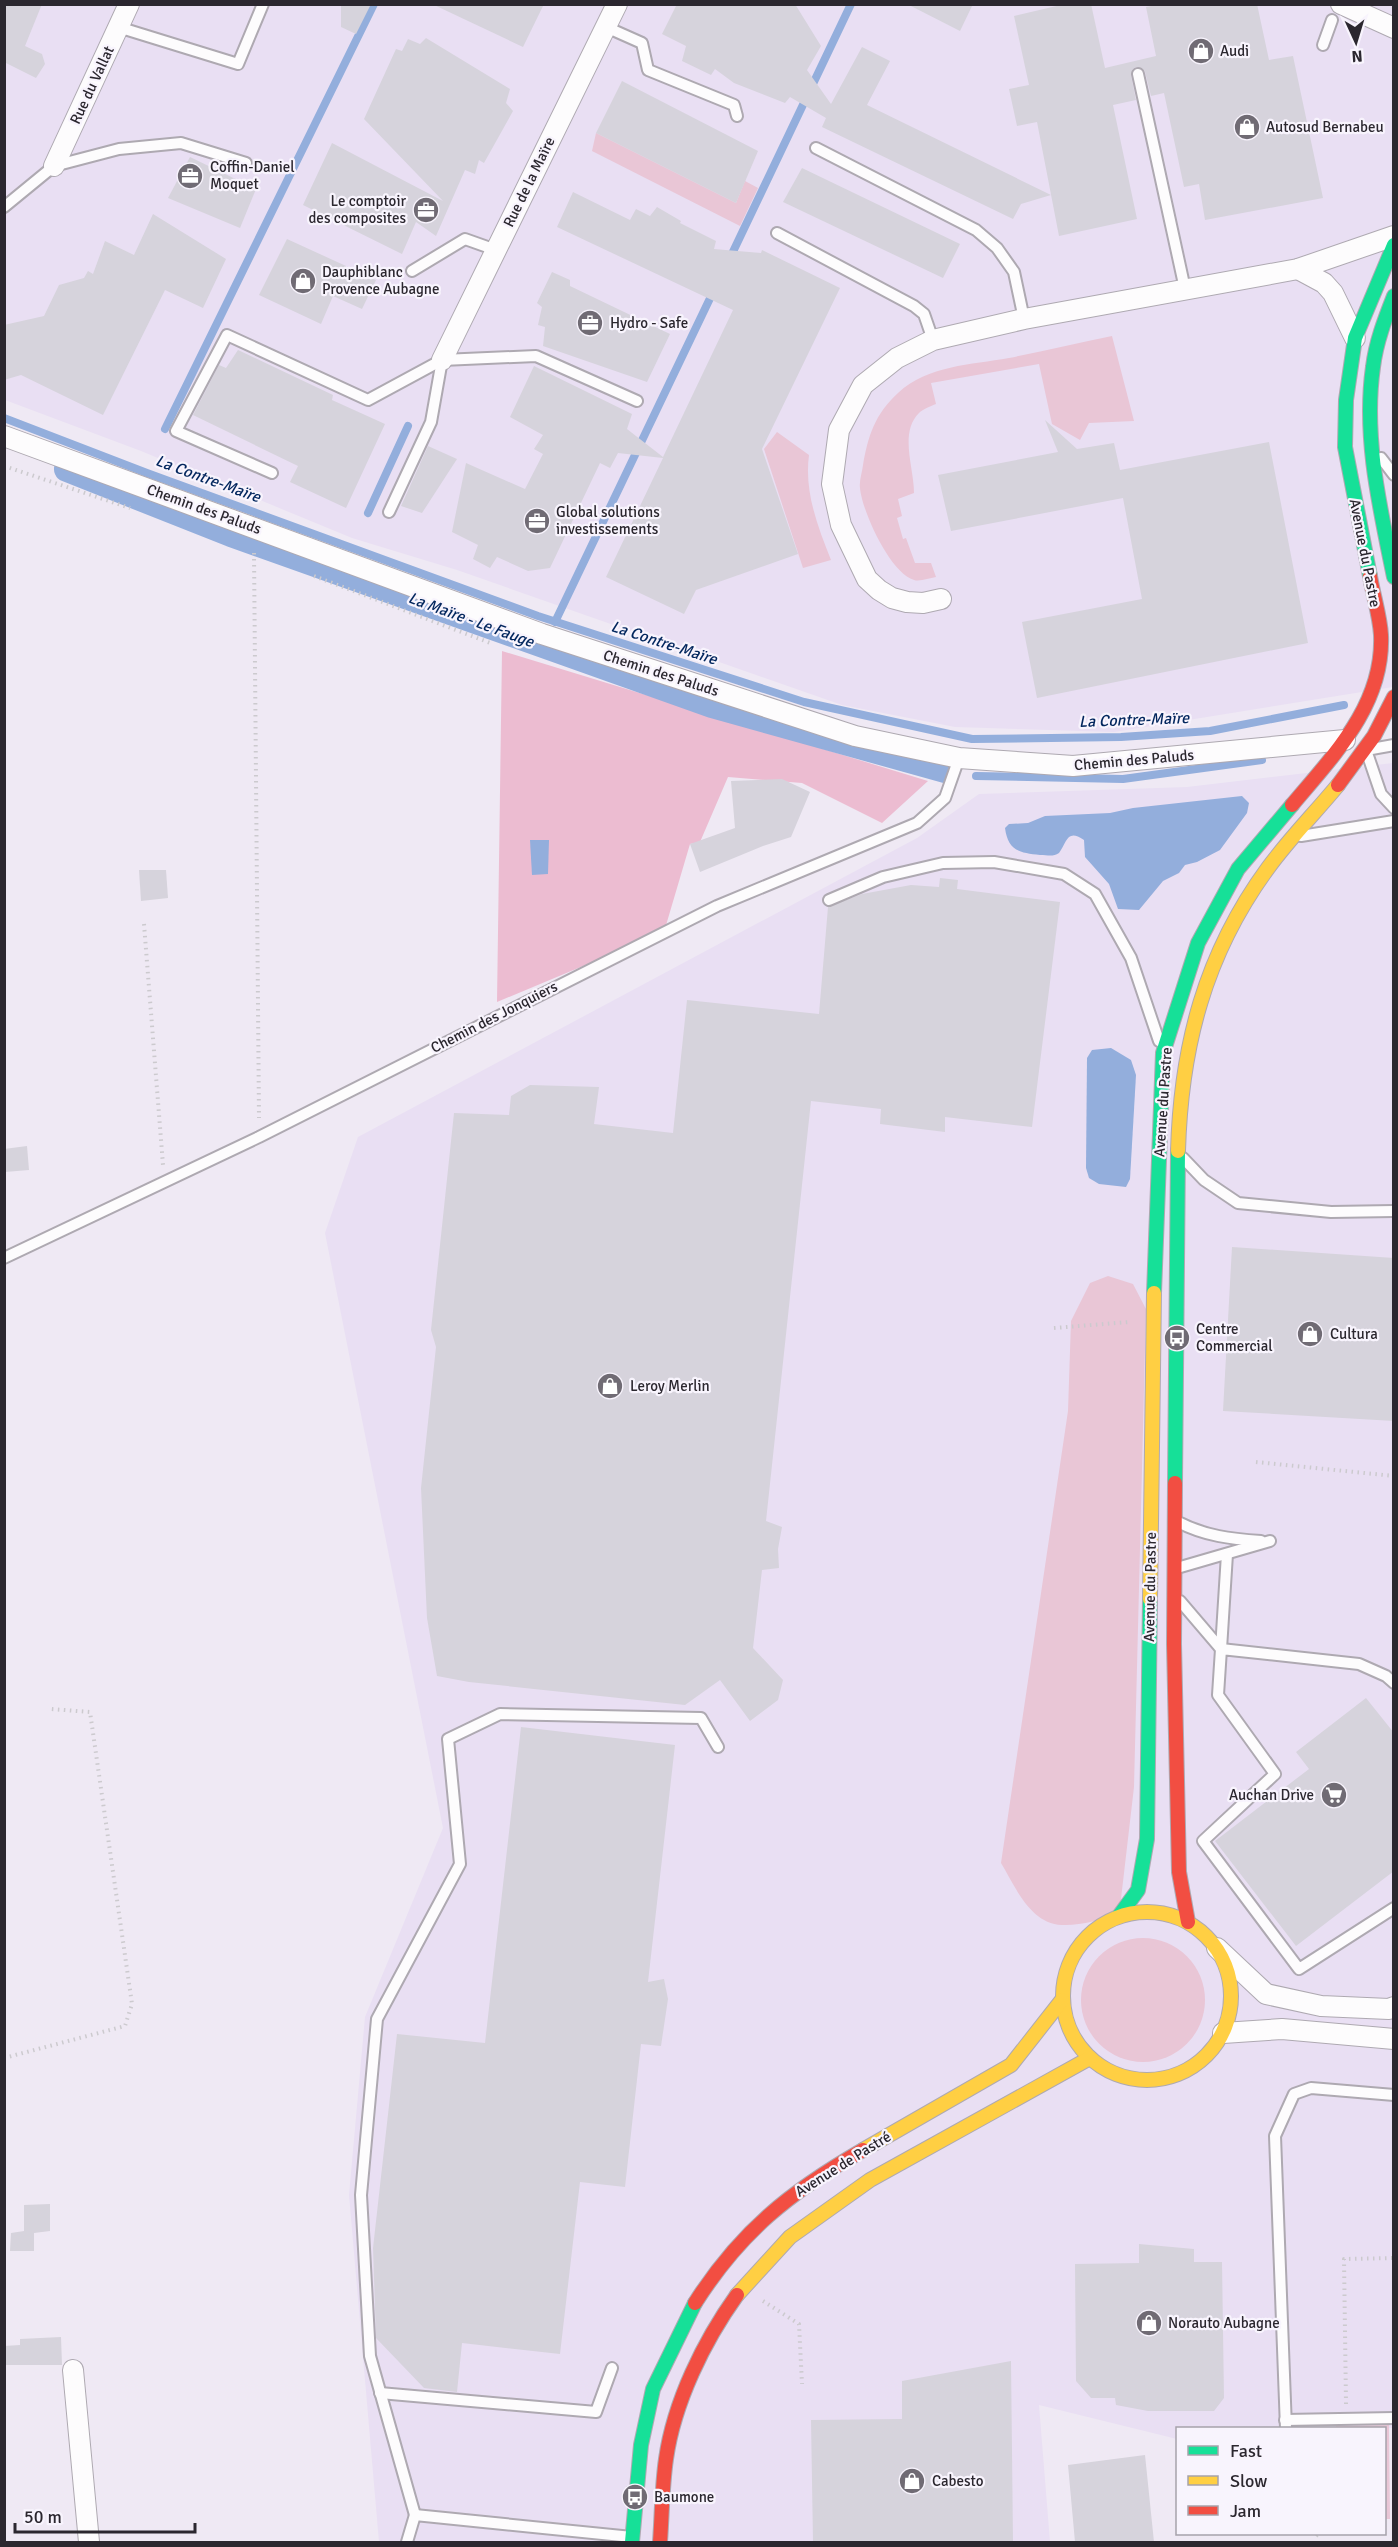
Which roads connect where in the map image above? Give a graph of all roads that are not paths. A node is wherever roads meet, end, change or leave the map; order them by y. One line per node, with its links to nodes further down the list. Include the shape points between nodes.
1 (129, 4): 7 (street, Rue du Vallat)
2 (264, 4): 7 (lane, via 238,64)
3 (617, 4): 8 (street, Rue de la Maïre)
4 (1373, 4): 6 (street)
5 (1336, 12): 9 (street); 10 (lane)
6 (1394, 14)
7 (118, 27): 15 (street, Rue du Vallat)
8 (606, 27): 12 (lane, via 642,44 648,70 734,105); 20 (street, Rue de la Maïre)
9 (1394, 28)
10 (1323, 45)
11 (1138, 74): 23 (lane)
12 (737, 116)
13 (816, 148): 25 (lane, via 976,230 997,248 1014,273)
14 (246, 163): 15 (lane, via 181,143 119,149)
15 (54, 166): 16 (lane)
16 (4, 207)
17 (777, 233): 27 (lane, via 914,306 924,314)
18 (1394, 236): 21 (street)
19 (1394, 245): 26 (street, Avenue du Pastre)
20 (496, 250): 22 (lane, via 465,239); 28 (street, Rue de la Maïre)
21 (1298, 269): 23 (street); 26 (street, via 1324,283 1333,293)
22 (412, 271)
23 (1185, 289): 25 (street)
24 (1394, 296): 31 (street, Avenue du Pastre, via 1372,375)
25 (1024, 319): 27 (street)
26 (1355, 338): 38 (street, Avenue du Pastre, via 1346,399 1345,447 1381,635 1378,671 1368,704)
27 (933, 340): 36 (street, via 897,358 863,385 839,430 832,484 841,525 867,579 892,598 923,603)
28 (442, 360): 29 (lane, via 536,356); 32 (lane, via 368,400 227,335 176,432); 34 (lane, via 431,422)
29 (637, 401)
30 (4, 436): 41 (street, Chemin des Paluds, via 542,634 855,736)
31 (1371, 446): 33 (lane); 35 (street, Avenue du Pastre)
32 (272, 473)
33 (1394, 475)
34 (389, 512)
35 (1394, 577)
36 (941, 599)
37 (1394, 697): 40 (street, Avenue du Pastre)
38 (1346, 740): 41 (street, Chemin des Paluds, via 1073,766); 46 (street, Avenue du Pastre, via 1238,869 1198,943)
39 (1394, 745): 40 (lane)
40 (1366, 750): 42 (lane, via 1381,794); 44 (street, Avenue du Pastre)
41 (958, 758): 49 (lane, Chemin des Jonquiers, via 945,798 917,823 717,906 259,1137)
42 (1394, 807)
43 (1394, 821): 44 (lane)
44 (1292, 838): 47 (street, Avenue du Pastre, via 1238,913 1211,968 1185,1069)
45 (829, 900): 46 (lane, via 883,877 943,863 994,862 1064,873 1095,894 1131,958)
46 (1163, 1053): 58 (street, Avenue du Pastre, via 1153,1320 1147,1839 1138,1890)
47 (1179, 1154): 48 (lane, via 1204,1180 1238,1203 1331,1212); 50 (street, Avenue du Pastre)
48 (1394, 1211)
49 (4, 1258)
50 (1175, 1520): 51 (lane, via 1198,1532 1228,1539 1270,1541); 52 (street, Avenue du Pastre)
51 (1227, 1554): 52 (lane); 54 (lane)
52 (1174, 1569): 53 (street, Avenue du Pastre)
53 (1174, 1595): 54 (lane); 59 (street, Avenue du Pastre, via 1179,1872)
54 (1221, 1649): 55 (lane, via 1359,1664); 57 (lane, via 1218,1695 1275,1774 1203,1841 1299,1968)
55 (1394, 1683)
56 (718, 1747): 69 (lane, via 700,1718 500,1714 448,1739 460,1864 377,2019 361,2195 370,2356)
57 (1394, 1908)
58 (1119, 1916): 59 (street, via 1147,1911); 61 (street, via 1099,1926 1078,1946 1066,1967)
59 (1188, 1922): 60 (street)
60 (1217, 1948): 62 (street, via 1266,1994 1321,2006); 63 (street, via 1232,1988)
61 (1062, 2000): 65 (street, via 1067,2024); 74 (street, Avenue de Pastré, via 1011,2065 821,2174 773,2210 714,2273 690,2311 653,2389 641,2445)
62 (1394, 2007)
63 (1223, 2033): 64 (street, via 1282,2029); 65 (street, via 1195,2065 1165,2078 1150,2080 1116,2074)
64 (1394, 2039)
65 (1090, 2058): 77 (street, Avenue de Pastré, via 870,2180 790,2237 742,2288 715,2325 676,2413 666,2459)
66 (1394, 2095): 71 (lane, via 1311,2088 1294,2094 1275,2136)
67 (612, 2368): 69 (lane, via 596,2412)
68 (73, 2370): 75 (street)
69 (381, 2393): 72 (lane)
70 (1394, 2418): 71 (lane)
71 (1285, 2424)
72 (415, 2515): 73 (lane); 76 (lane)
73 (579, 2537): 74 (lane)
74 (632, 2540)
75 (89, 2542)
76 (407, 2542)
77 (660, 2542)

